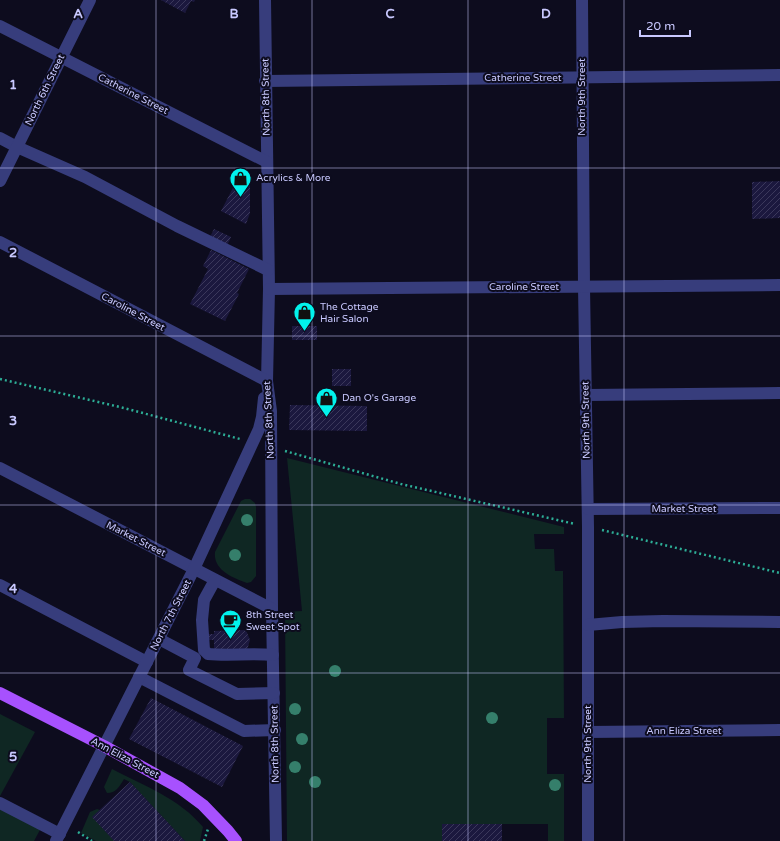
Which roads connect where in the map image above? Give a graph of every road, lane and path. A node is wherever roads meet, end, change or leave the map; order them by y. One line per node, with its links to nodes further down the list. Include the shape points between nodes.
1 (90, 0): 5 (street, North 6th Street)
2 (265, 0): 8 (street, North 8th Street)
3 (582, 0): 7 (street, North 9th Street)
4 (0, 26): 5 (street, Catherine Street)
5 (61, 58): 10 (street, North 6th Street); 11 (street, Catherine Street)
6 (780, 75): 7 (street, Catherine Street)
7 (582, 78): 8 (street, Catherine Street); 16 (street, North 9th Street)
8 (265, 81): 11 (street, North 8th Street)
9 (0, 138): 10 (street)
10 (17, 147): 12 (street, North 6th Street); 14 (street, via 85,177 177,226)
11 (267, 162): 14 (street, North 8th Street)
12 (0, 181)
13 (0, 242): 19 (street, Caroline Street)
14 (268, 270): 17 (street, North 8th Street)
15 (780, 286): 16 (street, Caroline Street)
16 (584, 287): 17 (street, Caroline Street); 21 (street, North 9th Street)
17 (268, 289): 19 (street, North 8th Street)
18 (0, 379): 22 (path)
19 (267, 381): 22 (street, North 7th Street, via 262,417); 23 (street, North 8th Street, via 271,411)
20 (780, 393): 21 (street)
21 (586, 395): 26 (street, North 9th Street)
22 (253, 442): 28 (street, North 7th Street)
23 (271, 447): 27 (path, via 401,484); 32 (street, North 8th Street)
24 (0, 468): 28 (street, Market Street)
25 (780, 508): 26 (street, Market Street)
26 (588, 509): 27 (street, North 9th Street)
27 (588, 527): 29 (path); 34 (street, North 9th Street)
28 (194, 569): 30 (street, Market Street); 35 (street, North 7th Street)
29 (780, 573)
30 (214, 580): 32 (street, Market Street); 36 (street, via 204,600 204,650 208,654 216,655)
31 (0, 585): 37 (street)
32 (272, 609): 36 (street, North 8th Street)
33 (780, 622): 34 (street, via 663,621)
34 (588, 625): 43 (street, North 9th Street)
35 (159, 639): 37 (street, North 7th Street); 40 (street, via 195,658 189,670 237,694)
36 (273, 655): 40 (street, North 8th Street)
37 (147, 662): 38 (street, North 7th Street)
38 (139, 677): 41 (street, via 244,730); 44 (street, North 7th Street)
39 (0, 693): 44 (main road, Ann Eliza Street)
40 (274, 693): 41 (street, North 8th Street)
41 (274, 730): 52 (street, North 8th Street)
42 (780, 730): 43 (street, Ann Eliza Street)
43 (588, 732): 53 (street, North 9th Street)
44 (104, 746): 48 (street, North 7th Street); 51 (main road, Ann Eliza Street, via 194,798)
45 (0, 803): 48 (street)
46 (208, 828): 50 (path)
47 (78, 832): 49 (path)
48 (58, 837)
49 (92, 841)
50 (204, 841)
51 (236, 841)
52 (276, 841)
53 (588, 841)

